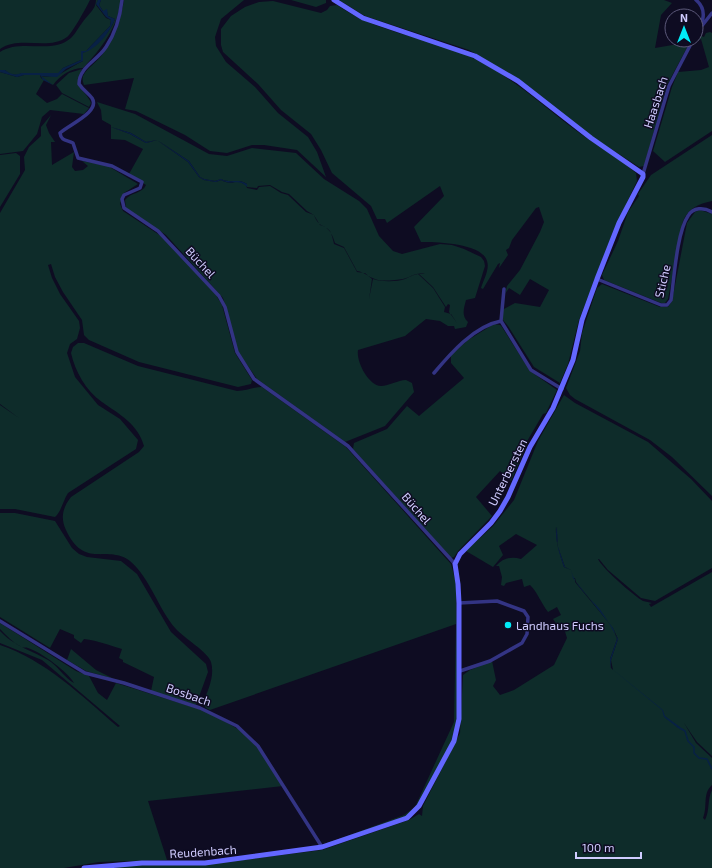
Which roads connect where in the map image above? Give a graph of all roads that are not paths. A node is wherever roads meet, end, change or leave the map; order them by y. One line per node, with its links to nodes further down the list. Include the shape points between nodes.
1 (122, 0): 15 (street, Büchel, via 120,20 113,35 105,49 79,77 79,84 93,99 94,105 82,118 65,128 60,136 63,140 73,143 78,158 112,166 142,182 140,188 124,195 124,208 158,231 219,296 225,307 237,352 254,379 348,446)
2 (334, 0): 8 (street, via 363,18 475,56 518,81 591,138)
3 (696, 0): 4 (street)
4 (703, 8)
5 (712, 13): 6 (street)
6 (704, 23)
7 (689, 48): 8 (street, Haasbach, via 669,86)
8 (643, 174): 10 (street, Unterbersten, via 619,223)
9 (712, 212): 10 (street, Stiche, via 700,208 688,215 681,239 671,300 667,305 661,305)
10 (597, 279): 14 (street, Unterbersten)
11 (504, 288): 12 (street)
12 (501, 321): 13 (street, via 468,338); 14 (street, via 531,370)
13 (434, 373)
14 (562, 389): 15 (street, Unterbersten, via 530,447 500,511 460,554)
15 (455, 564): 16 (street)
16 (459, 603): 18 (street); 18 (street, via 497,601 524,611 528,617 527,634 522,643 490,661)
17 (0, 621): 19 (street, Bosbach, via 85,673 124,682 200,708 237,726 258,746)
18 (460, 671): 19 (street, Reudenbach, via 459,720 454,741 420,806 407,818)
19 (322, 847): 20 (street, Reudenbach, via 205,863 142,863)
20 (84, 868)

